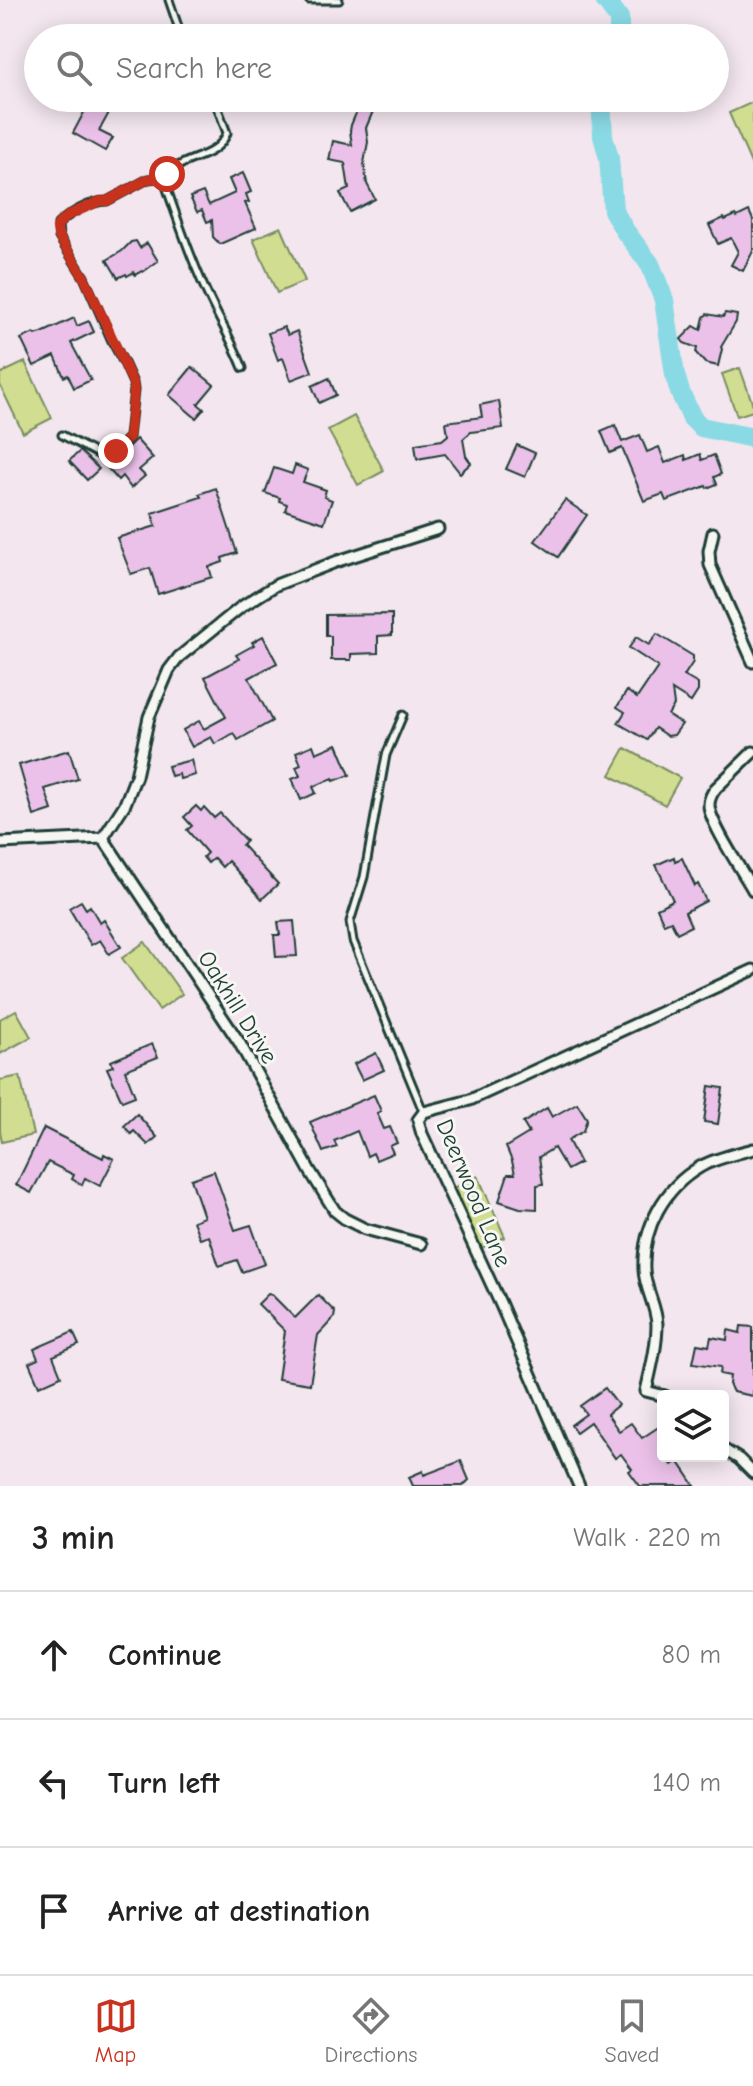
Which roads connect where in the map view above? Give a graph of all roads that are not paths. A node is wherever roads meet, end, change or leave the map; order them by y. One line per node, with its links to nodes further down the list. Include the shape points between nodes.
1 (169, 0): 4 (lane)
2 (312, 0): 3 (lane)
3 (339, 0)
4 (177, 24)
5 (219, 112): 6 (lane, via 227,133 224,142)
6 (166, 177): 7 (lane, via 196,270); 8 (lane, via 148,179 58,224 59,237 84,277 134,390 129,437 116,451 103,457)
7 (243, 368)
8 (62, 435)
9 (438, 529): 14 (street, via 276,585 179,657 149,717 125,804)
10 (713, 533): 11 (street, via 710,565)
11 (753, 662)
12 (403, 715): 18 (lane, via 386,755 364,877 350,922 353,941)
13 (753, 752): 16 (street, via 711,794 709,808)
14 (103, 838): 15 (street); 20 (street, Oakhill Drive, via 239,1042 335,1211 365,1229)
15 (0, 843)
16 (753, 890)
17 (753, 970): 18 (street, Deerwood Lane, via 470,1100)
18 (424, 1112): 24 (street, Deerwood Lane, via 418,1120 422,1134)
19 (753, 1149): 21 (street, via 702,1166 682,1179 657,1209 644,1260 657,1324 646,1391)
20 (421, 1244)
21 (657, 1394)
22 (729, 1453): 23 (street)
23 (753, 1473)
24 (579, 1486)

